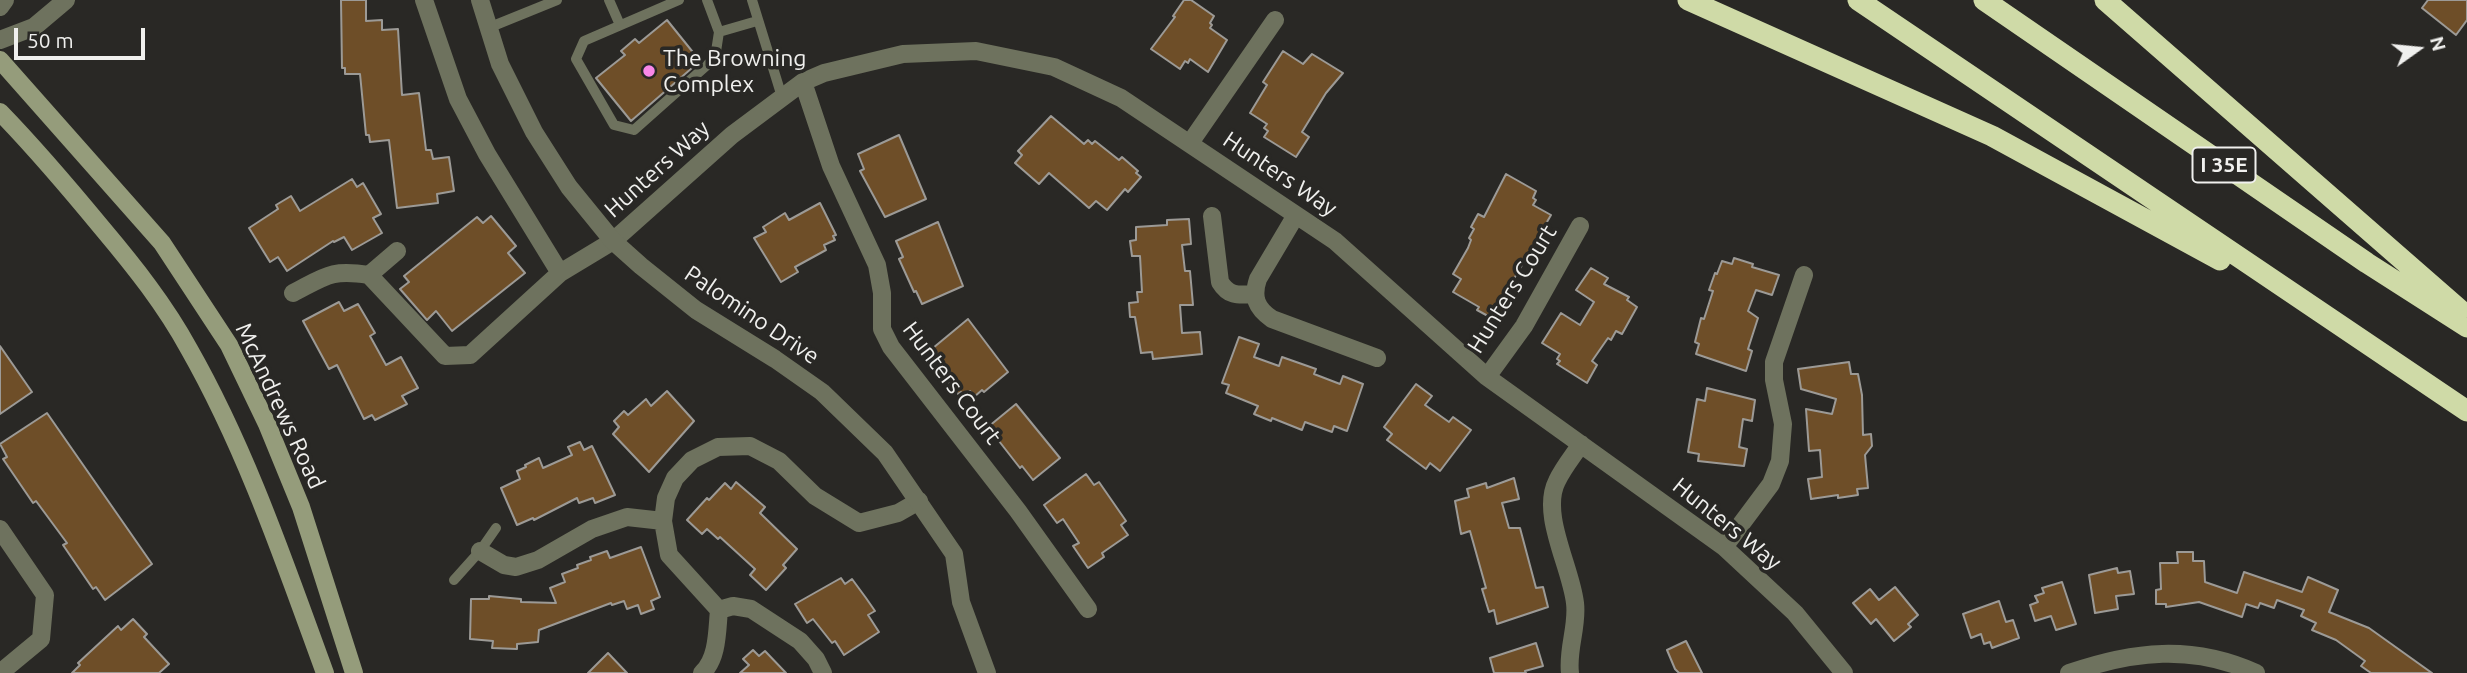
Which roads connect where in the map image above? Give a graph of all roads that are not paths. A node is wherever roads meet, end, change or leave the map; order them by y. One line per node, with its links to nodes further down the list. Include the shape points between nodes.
1 (5, 0): 15 (street)
2 (66, 0): 21 (street, via 34,27)
3 (424, 0): 32 (street, via 458,99)
4 (481, 0): 19 (street, Palomino Drive)
5 (557, 0): 14 (lane)
6 (609, 0): 18 (lane)
7 (679, 0): 18 (lane)
8 (707, 0): 20 (lane)
9 (752, 0): 17 (lane)
10 (1688, 0): 38 (highway, via 1992,136)
11 (1858, 0): 38 (highway)
12 (1984, 0): 39 (highway, I 35E)
13 (2105, 0): 37 (highway)
14 (542, 3): 19 (lane)
15 (0, 7)
16 (1275, 20): 26 (street)
17 (757, 21): 20 (lane); 24 (lane)
18 (620, 25): 20 (lane, via 584,41 576,58 614,125 634,130 715,58)
19 (488, 28): 30 (street, Palomino Drive, via 505,74 539,140 569,187)
20 (719, 32)
21 (0, 40)
22 (0, 60): 55 (main road, McAndrews Road, via 162,243 229,345 301,508)
23 (803, 82): 24 (street, Hunters Way); 26 (street, Hunters Way, via 903,54 976,51 1054,67 1121,98); 51 (street, Hunters Court, via 831,166 877,265 882,329 891,347)
24 (782, 97): 30 (street, Hunters Way, via 732,135)
25 (0, 112): 54 (main road, via 43,156 148,284 189,348 252,481)
26 (1190, 143): 27 (street, Hunters Way)
27 (1296, 215): 36 (street, via 1258,279); 41 (street, Hunters Way, via 1335,241)
28 (1212, 216): 36 (street, via 1220,282 1235,296)
29 (1580, 226): 41 (street, Hunters Court, via 1524,326)
30 (613, 241): 32 (street, Hunters Way); 44 (street, Palomino Drive, via 696,310 822,392 886,453)
31 (397, 251): 33 (street)
32 (560, 273): 33 (street, Hunters Way, via 470,355 445,356)
33 (369, 275): 35 (street, via 330,274)
34 (1804, 275): 48 (street, via 1774,362 1783,424 1780,461 1771,484)
35 (293, 293)
36 (1255, 294): 40 (street, via 1261,312 1272,318)
37 (2467, 316)
38 (2328, 318): 42 (highway)
39 (2467, 327)
40 (1377, 359)
41 (1486, 377): 43 (street, Hunters Way)
42 (2467, 411)
43 (1580, 444): 48 (street, Hunters Way); 59 (street, via 1556,482 1550,505 1575,602)
44 (919, 501): 45 (street, via 898,513 859,523 815,496 779,461 750,446 718,447 692,460 674,478); 58 (street, Palomino Drive, via 954,554 961,602)
45 (663, 521): 49 (street, via 626,517 516,567); 52 (street, via 669,555)
46 (496, 528): 49 (lane)
47 (0, 529): 53 (street, via 45,595 41,639)
48 (1724, 547): 60 (street, Hunters Way, via 1795,613)
49 (480, 551): 50 (lane)
50 (454, 580)
51 (1088, 609)
52 (719, 610): 56 (street, via 716,642); 57 (street, via 733,606 751,609 800,641)
53 (0, 673)
54 (325, 673)
55 (354, 673)
56 (702, 673)
57 (823, 673)
58 (987, 673)
59 (1570, 673)
60 (1844, 673)
61 (2069, 673): 62 (street, via 2104,661 2169,652 2231,662)
62 (2256, 673)

